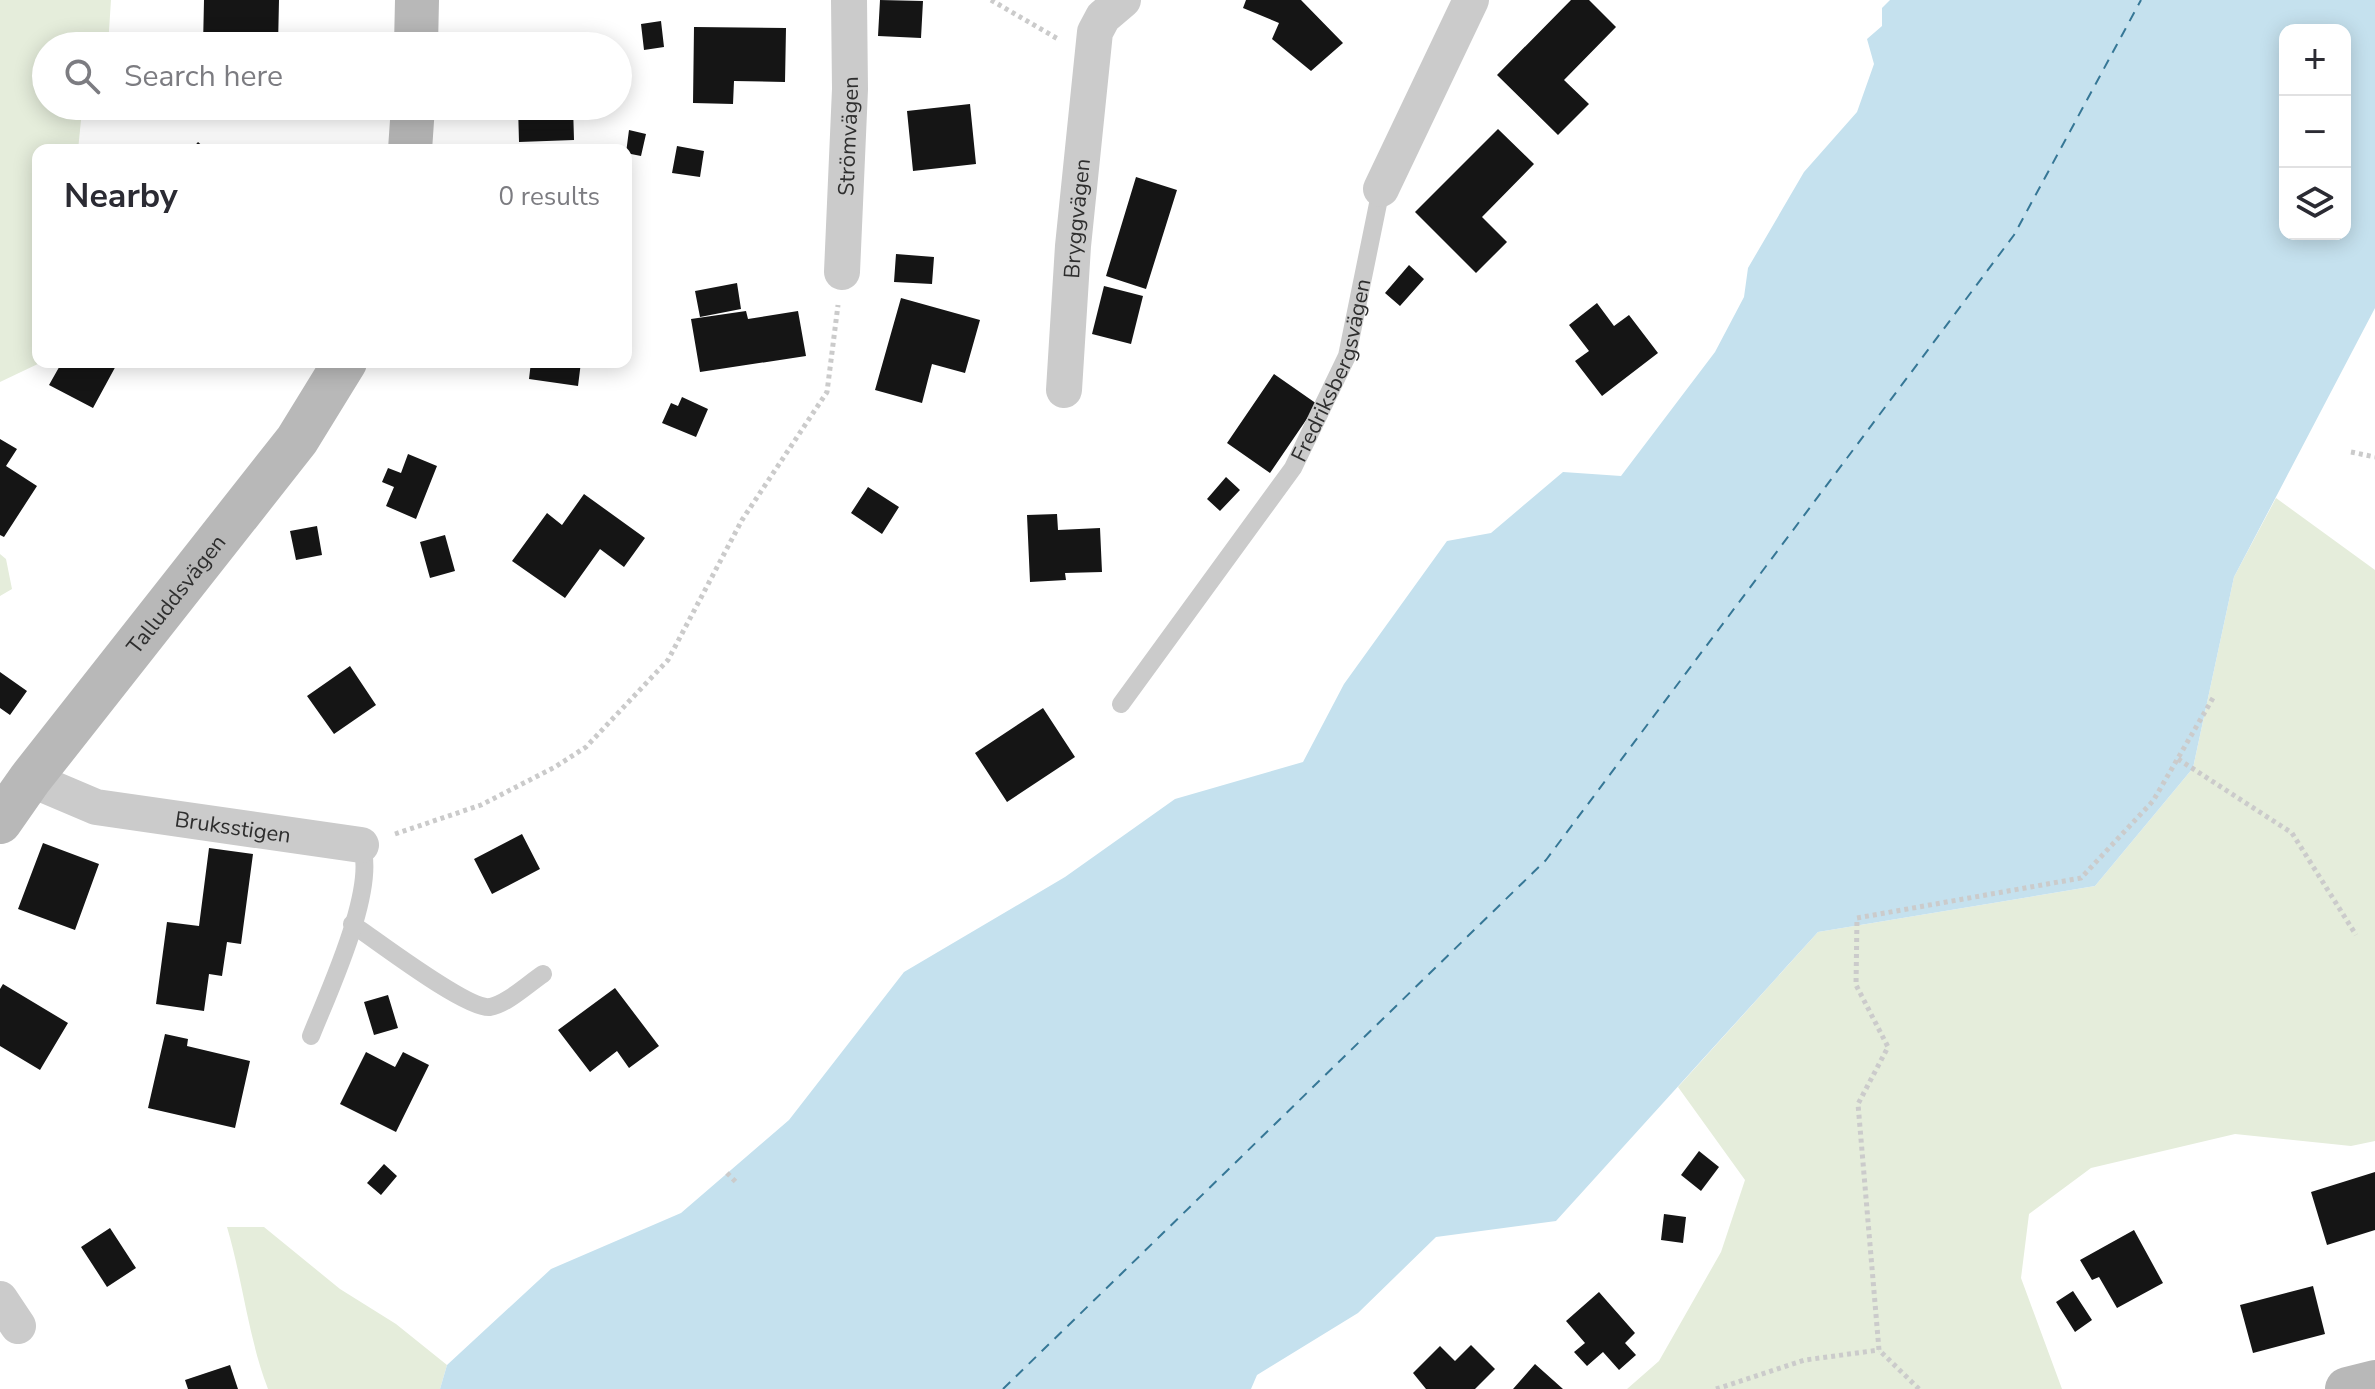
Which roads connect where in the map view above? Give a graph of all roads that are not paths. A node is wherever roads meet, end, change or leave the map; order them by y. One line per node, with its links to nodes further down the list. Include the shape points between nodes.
1 (417, 0): 5 (street)
2 (849, 0): 9 (street, Strömvägen)
3 (1123, 0): 11 (street, Bryggvägen, via 1103,17 1094,41)
4 (1471, 0): 8 (street, Fredriksbergsvägen)
5 (416, 32)
6 (412, 120): 7 (street)
7 (410, 144)
8 (1381, 189): 12 (lane, Fredriksbergsvägen, via 1347,356 1293,468)
9 (842, 272)
10 (341, 368): 13 (street, Talluddsvägen, via 297,440)
11 (1064, 390)
12 (1121, 704)
13 (30, 779): 14 (street, Talluddsvägen); 15 (street, Bruksstigen, via 96,807)
14 (0, 822)
15 (361, 845): 16 (lane, via 366,885)
16 (352, 924): 17 (lane, via 460,998 483,1007 495,1005); 18 (lane)
17 (543, 974)
18 (311, 1036)
19 (2375, 1382): 20 (street)
20 (2347, 1389)

